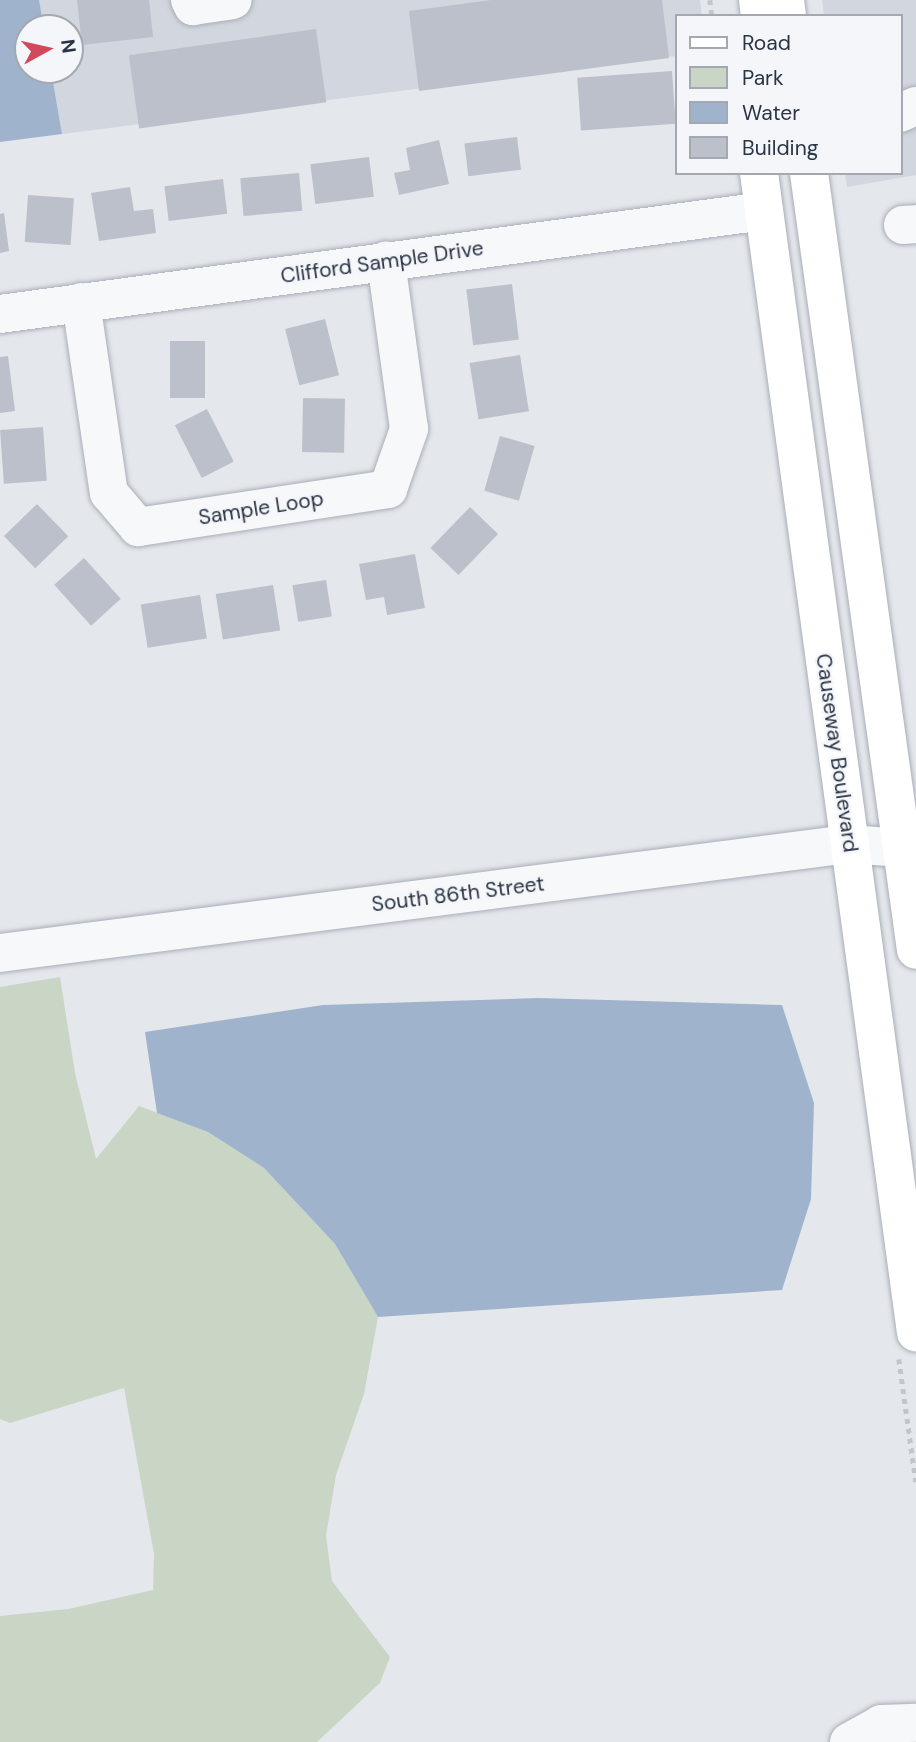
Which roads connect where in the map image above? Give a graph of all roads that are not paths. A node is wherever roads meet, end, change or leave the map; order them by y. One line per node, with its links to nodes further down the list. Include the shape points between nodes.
1 (190, 0): 2 (street, via 193,6)
2 (233, 0)
3 (759, 175): 6 (main road, Causeway Boulevard)
4 (781, 175): 8 (main road, via 803,274)
5 (809, 175): 8 (main road)
6 (764, 211): 7 (street, Clifford Sample Drive); 11 (main road, Causeway Boulevard)
7 (386, 261): 9 (street, Clifford Sample Drive); 9 (street, Sample Loop, via 409,429 388,489 138,527 109,493)
8 (826, 298): 12 (main road)
9 (81, 302): 10 (street, Clifford Sample Drive)
10 (0, 314)
11 (849, 844): 12 (street, South 86th Street); 14 (street, South 86th Street); 15 (main road, Causeway Boulevard)
12 (909, 850): 13 (main road)
13 (916, 950)
14 (0, 953)
15 (916, 1332)
16 (916, 1723): 17 (street, via 881,1724)
17 (849, 1742)

